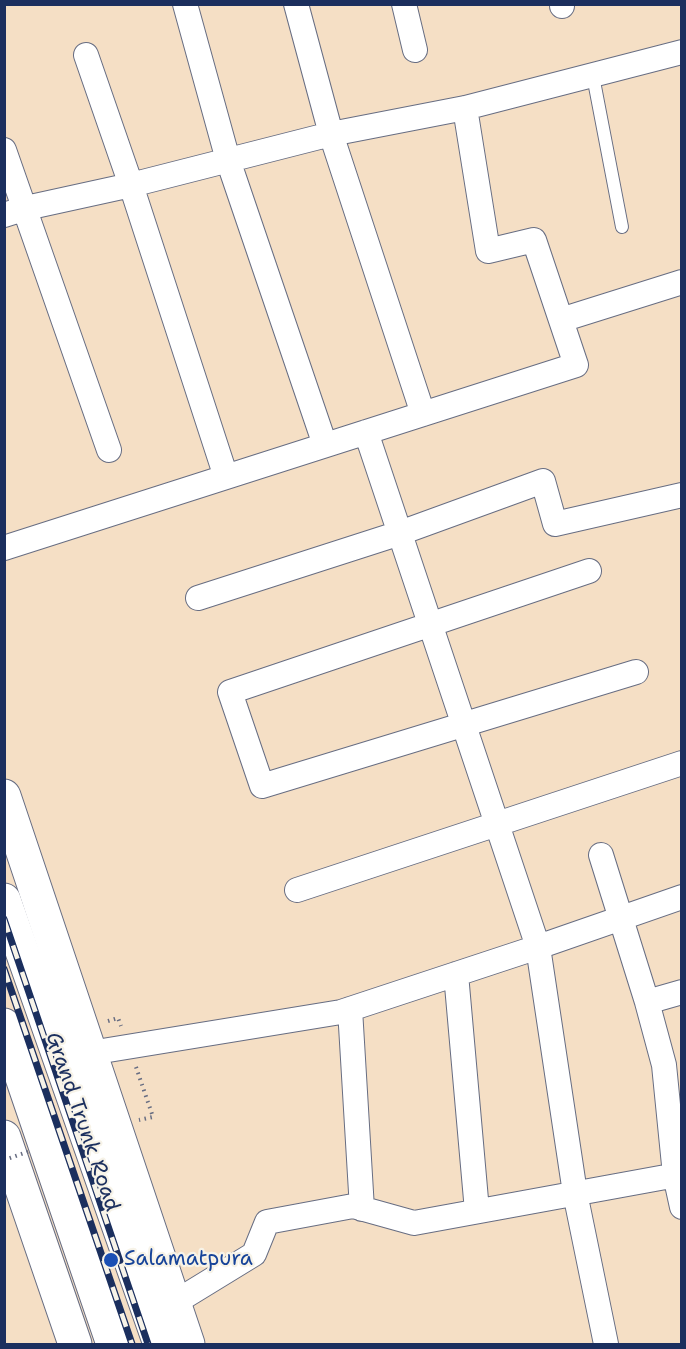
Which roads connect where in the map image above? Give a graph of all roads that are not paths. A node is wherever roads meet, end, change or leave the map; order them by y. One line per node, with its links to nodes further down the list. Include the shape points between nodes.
1 (185, 4): 11 (street)
2 (296, 4): 9 (street)
3 (404, 4): 4 (street)
4 (415, 50)
5 (681, 52): 7 (street)
6 (86, 55): 12 (street)
7 (593, 76): 8 (street); 14 (lane)
8 (465, 108): 9 (street); 16 (street, via 488,251 534,240)
9 (331, 134): 11 (street); 17 (street)
10 (4, 150): 13 (street)
11 (228, 160): 12 (street); 19 (street)
12 (131, 185): 13 (street); 21 (street)
13 (15, 212): 20 (street)
14 (622, 227)
15 (681, 282): 16 (street)
16 (561, 320): 17 (street, via 576,364)
17 (423, 414): 18 (street)
18 (366, 432): 19 (street); 23 (street)
19 (325, 445): 21 (street)
20 (110, 450)
21 (226, 477): 24 (street)
22 (681, 495): 23 (street, via 555,524 543,481)
23 (400, 533): 26 (street); 27 (street)
24 (4, 548)
25 (589, 571): 27 (street)
26 (198, 598)
27 (431, 626): 29 (street); 29 (street, via 230,692 262,786)
28 (636, 672): 29 (street)
29 (464, 725): 32 (street)
30 (681, 763): 32 (street)
31 (4, 796): 33 (main road)
32 (497, 824): 35 (street); 39 (street)
33 (14, 853): 45 (main road)
34 (601, 855): 38 (street)
35 (297, 890)
36 (681, 897): 38 (street)
37 (4, 900): 55 (main road, Grand Trunk Road)
38 (621, 918): 39 (street); 42 (street)
39 (538, 947): 40 (street); 48 (street)
40 (456, 974): 43 (street); 51 (street)
41 (681, 992): 42 (street)
42 (647, 1002): 47 (street, via 664,1065)
43 (350, 1009): 45 (street); 50 (street)
44 (4, 1025): 54 (main road, Grand Trunk Road)
45 (90, 1053): 52 (main road)
46 (17, 1144): 53 (main road)
47 (678, 1174): 48 (street); 49 (street)
48 (576, 1193): 51 (street); 57 (street)
49 (681, 1207)
50 (362, 1209): 51 (street, via 414,1223); 52 (street, via 353,1206 267,1222 255,1254)
51 (477, 1211)
52 (174, 1303): 56 (main road)
53 (75, 1344)
54 (113, 1344)
55 (160, 1344)
56 (188, 1344)
57 (606, 1344)

